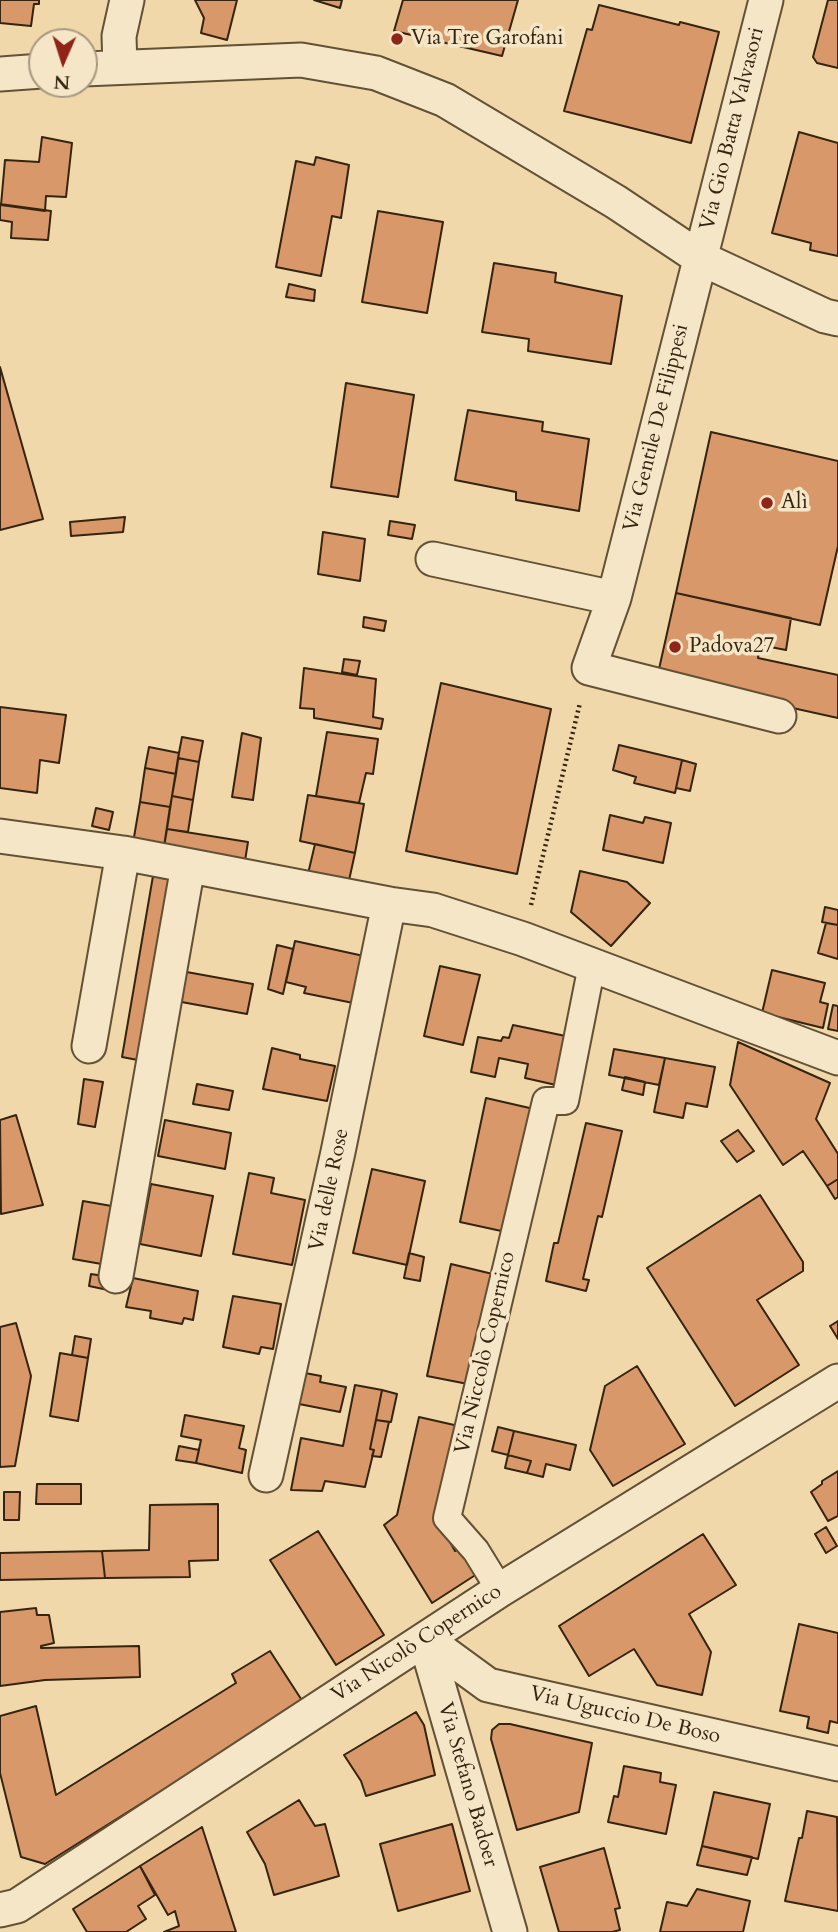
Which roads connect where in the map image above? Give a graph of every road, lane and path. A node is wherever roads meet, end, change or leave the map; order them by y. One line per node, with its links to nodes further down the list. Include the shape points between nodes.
1 (127, 0): 3 (street, via 119,36)
2 (766, 0): 7 (street, Via Gio Batta Valvasori)
3 (120, 68): 4 (street); 7 (street, via 301,60 376,73 445,100 616,202)
4 (98, 69)
5 (28, 72): 6 (street)
6 (0, 74)
7 (699, 258): 8 (street); 10 (street, Via Gentile De Filippesi)
8 (838, 319)
9 (433, 559): 10 (street)
10 (614, 598): 11 (street, Via Gentile De Filippesi)
11 (589, 668): 12 (street); 17 (path)
12 (779, 716)
13 (0, 836): 14 (street)
14 (123, 853): 15 (street); 19 (street)
15 (188, 866): 16 (street); 21 (street)
16 (389, 904): 17 (street, via 433,909); 23 (street, Via delle Rose)
17 (523, 939): 18 (street)
18 (592, 965): 20 (street); 24 (street, Via Niccolò Copernico, via 565,1101 546,1101 447,1518 476,1551)
19 (89, 1046)
20 (838, 1058)
21 (116, 1276)
22 (838, 1381): 24 (street, Via Nicolò Copernico)
23 (266, 1475)
24 (500, 1590): 25 (street, Via Nicolò Copernico)
25 (425, 1639): 26 (street, Via Uguccio De Boso, via 488,1685); 27 (street, Via Nicolò Copernico, via 17,1906); 28 (street, Via Stefano Badoer)
26 (838, 1765)
27 (0, 1910)
28 (510, 1932)

